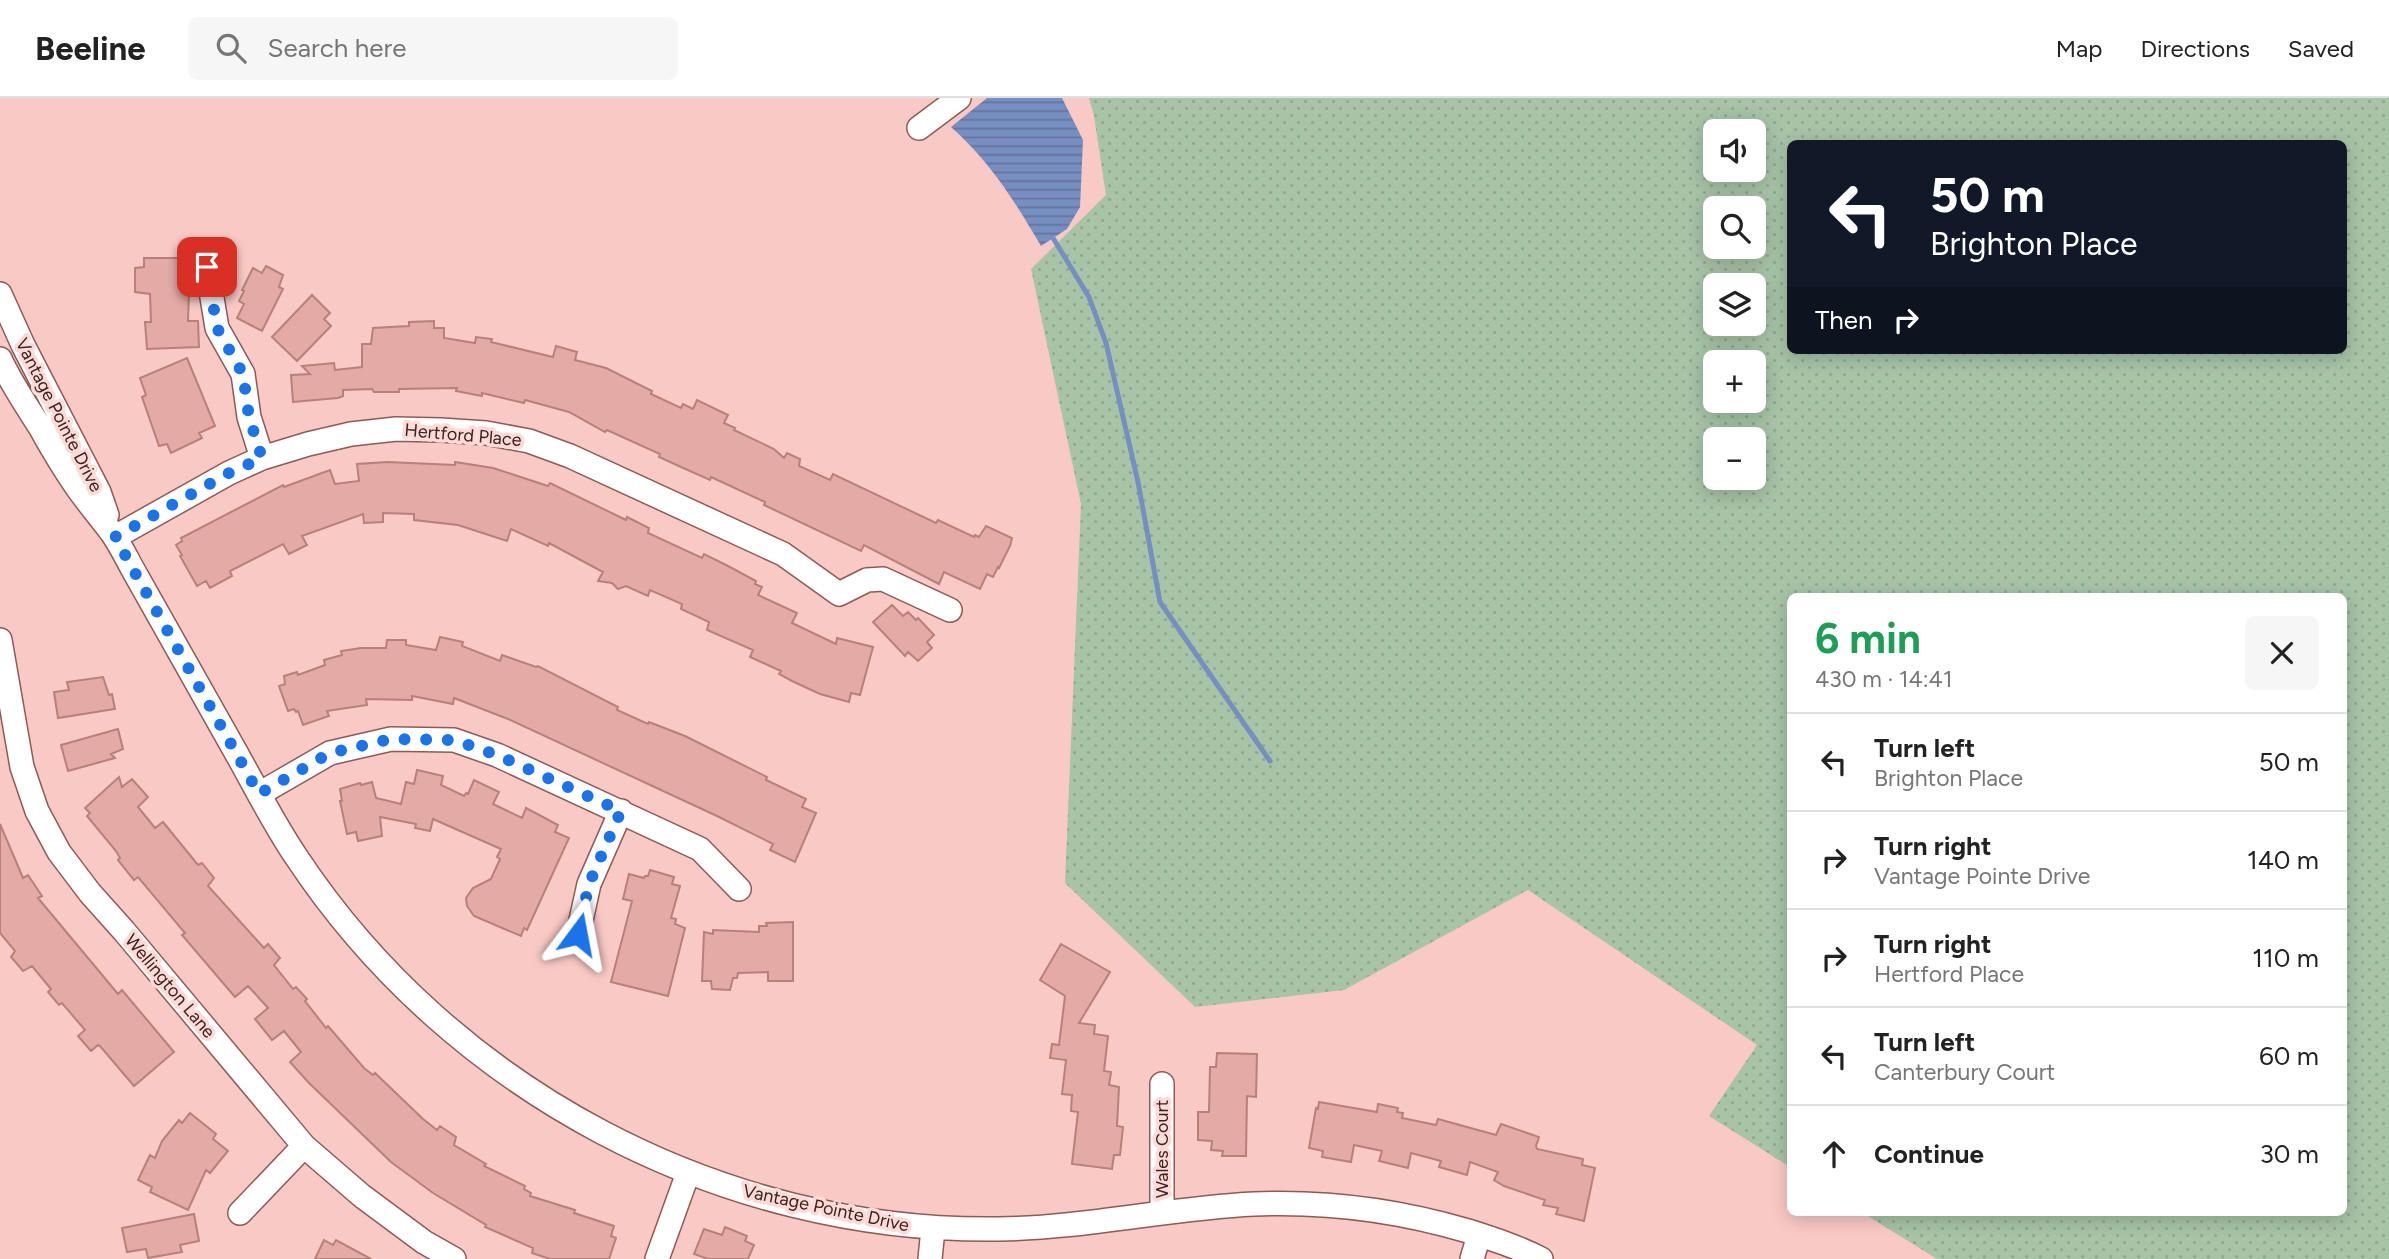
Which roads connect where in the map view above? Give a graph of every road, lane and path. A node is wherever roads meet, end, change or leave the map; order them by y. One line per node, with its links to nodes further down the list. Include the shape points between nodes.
1 (959, 98): 2 (street)
2 (919, 128)
3 (207, 267): 6 (street, via 217,328 243,374 249,417)
4 (0, 294): 7 (street, Vantage Pointe Drive, via 99,492)
5 (0, 359): 7 (street, Vantage Pointe Drive, via 74,484)
6 (262, 458): 7 (street, Hertford Place); 8 (street, Hertford Place, via 351,434 396,429 474,432 529,441 783,554 839,594 867,580 883,579)
7 (115, 537): 10 (street, Vantage Pointe Drive)
8 (950, 610)
9 (0, 640): 15 (street, Wellington Lane, via 22,767 58,852)
10 (259, 794): 11 (street, via 330,753 391,739 454,740); 16 (street, Vantage Pointe Drive, via 296,857 340,917 440,1022 555,1107)
11 (621, 811): 12 (street, via 700,849); 13 (street, via 589,884)
12 (739, 889)
13 (578, 934)
14 (1162, 1084): 18 (street, Wales Court)
15 (304, 1146): 17 (street); 21 (street, Wellington Lane)
16 (688, 1173): 19 (street, Vantage Pointe Drive, via 784,1203); 23 (street)
17 (240, 1213)
18 (1162, 1213): 19 (street, Vantage Pointe Drive, via 1062,1227); 20 (street, Vantage Pointe Drive, via 1323,1203 1427,1219)
19 (933, 1229): 24 (street)
20 (1479, 1235): 25 (street); 26 (street, Vantage Pointe Drive)
21 (420, 1251): 22 (street, Wellington Lane)
22 (454, 1259)
23 (657, 1259)
24 (930, 1259)
25 (1472, 1259)
26 (1541, 1259)

